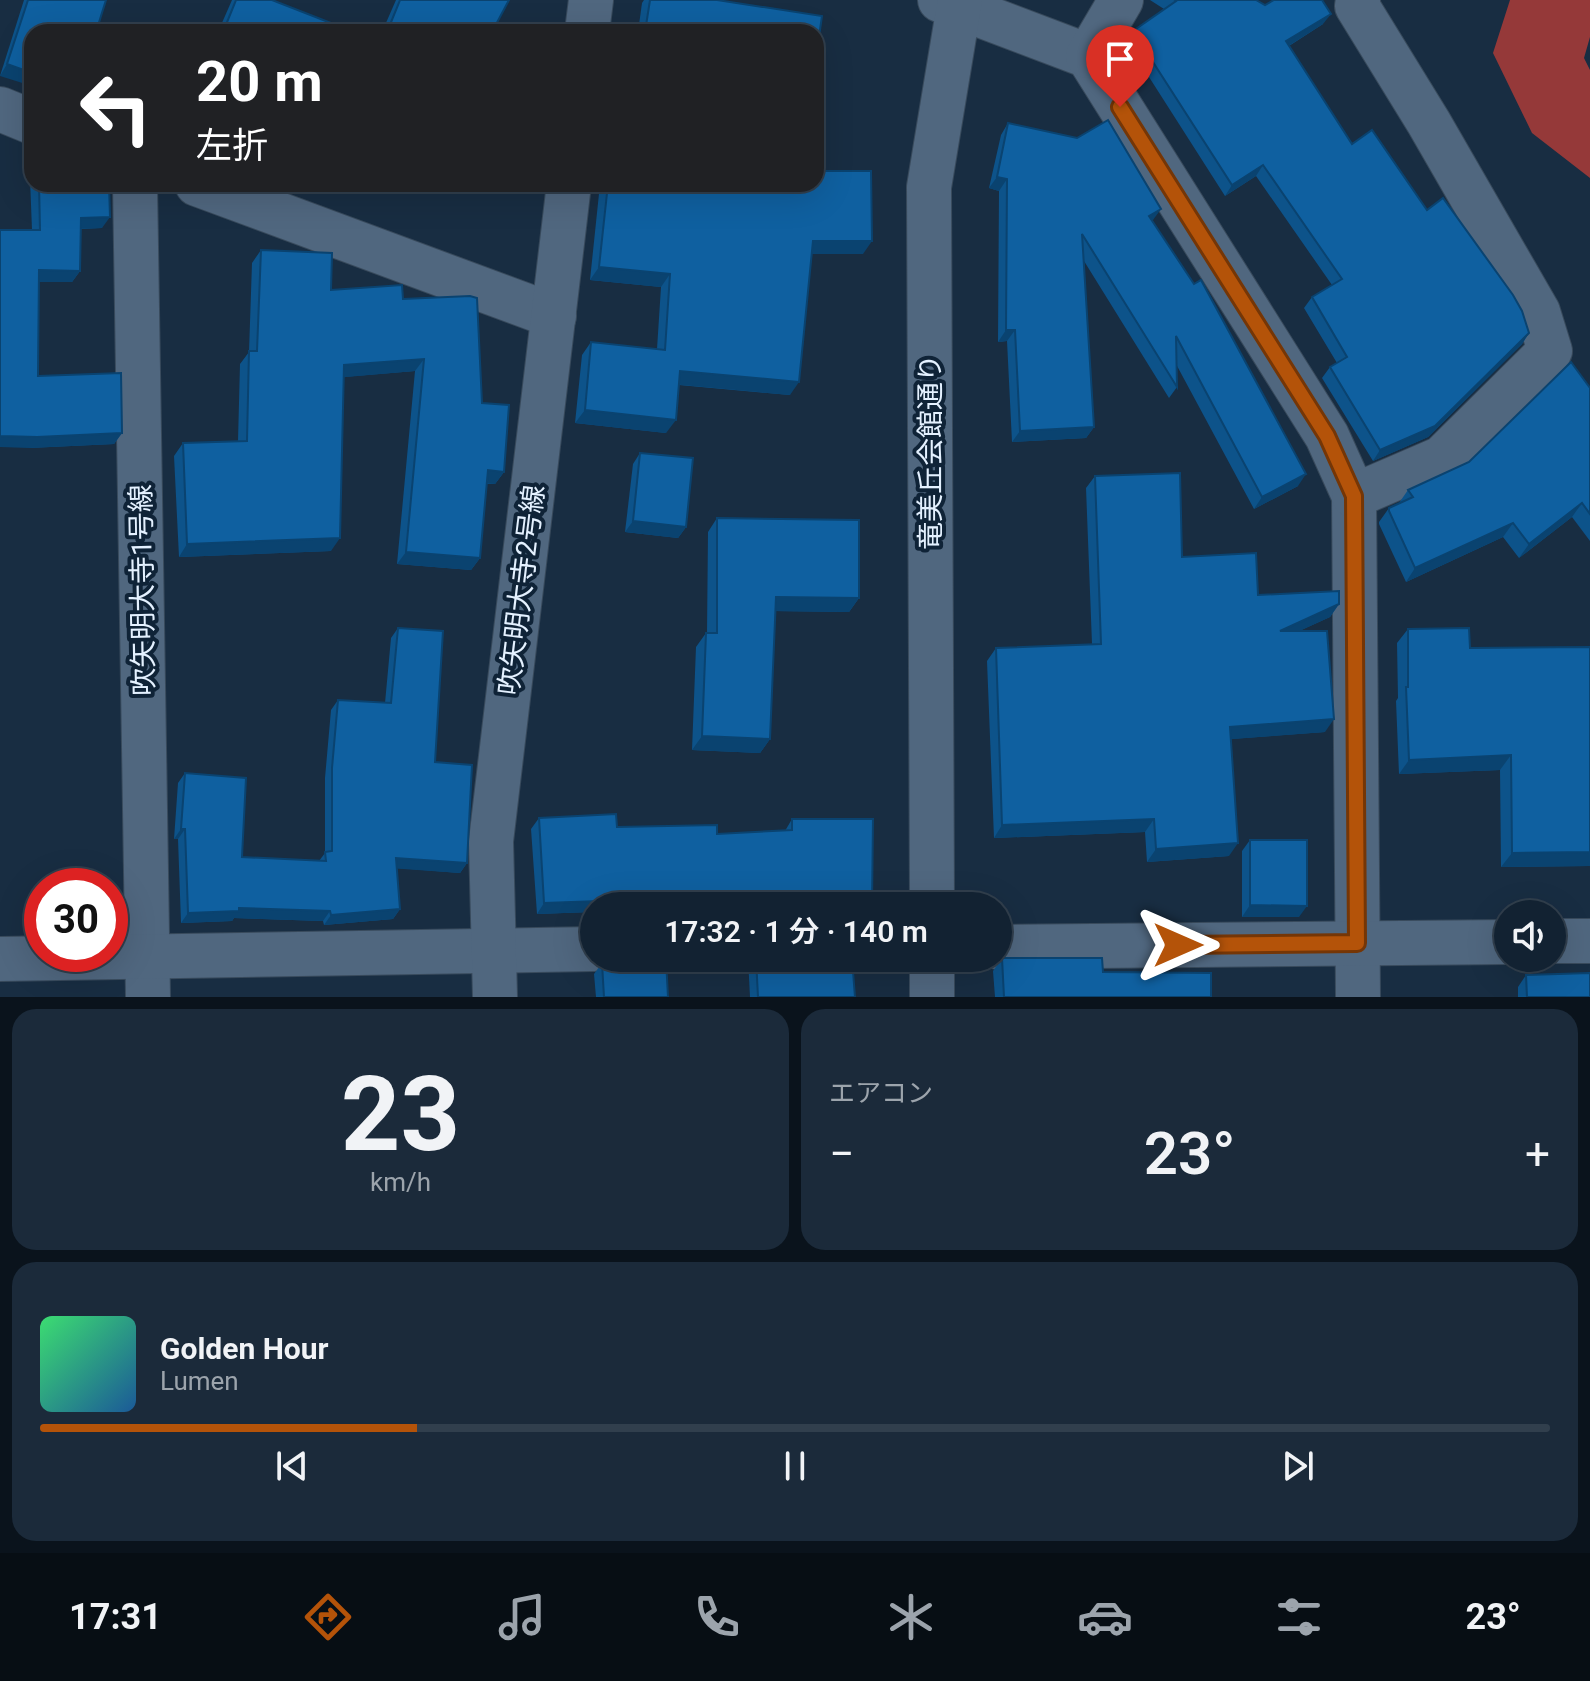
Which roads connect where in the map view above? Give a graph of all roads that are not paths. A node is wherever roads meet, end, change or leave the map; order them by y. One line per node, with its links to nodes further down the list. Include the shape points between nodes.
1 (591, 0): 5 (street)
2 (1121, 0): 6 (street)
3 (1358, 0): 13 (street, via 1538,312 1550,351 1442,458)
4 (953, 2): 6 (street); 14 (street, 竜美丘会館通り, via 929,187)
5 (588, 24)
6 (1088, 56): 13 (street, via 1327,436)
7 (0, 109): 8 (street)
8 (24, 119)
9 (135, 192): 24 (street, 吹矢明大寺1号線)
10 (219, 192): 12 (street)
11 (568, 192): 12 (street, 吹矢明大寺2号線)
12 (554, 316): 20 (street, 吹矢明大寺2号線, via 491,841)
13 (1354, 496): 18 (street)
14 (932, 892)
15 (1566, 941): 16 (street)
16 (1590, 941)
17 (1494, 942): 18 (street)
18 (1357, 943): 19 (street); 27 (street)
19 (1012, 947)
20 (495, 949): 21 (street); 24 (street); 25 (street, 吹矢明大寺2号線)
21 (580, 949)
22 (0, 959): 24 (street)
23 (932, 972): 26 (street)
24 (148, 977)
25 (495, 997)
26 (932, 997)
27 (1358, 997)

